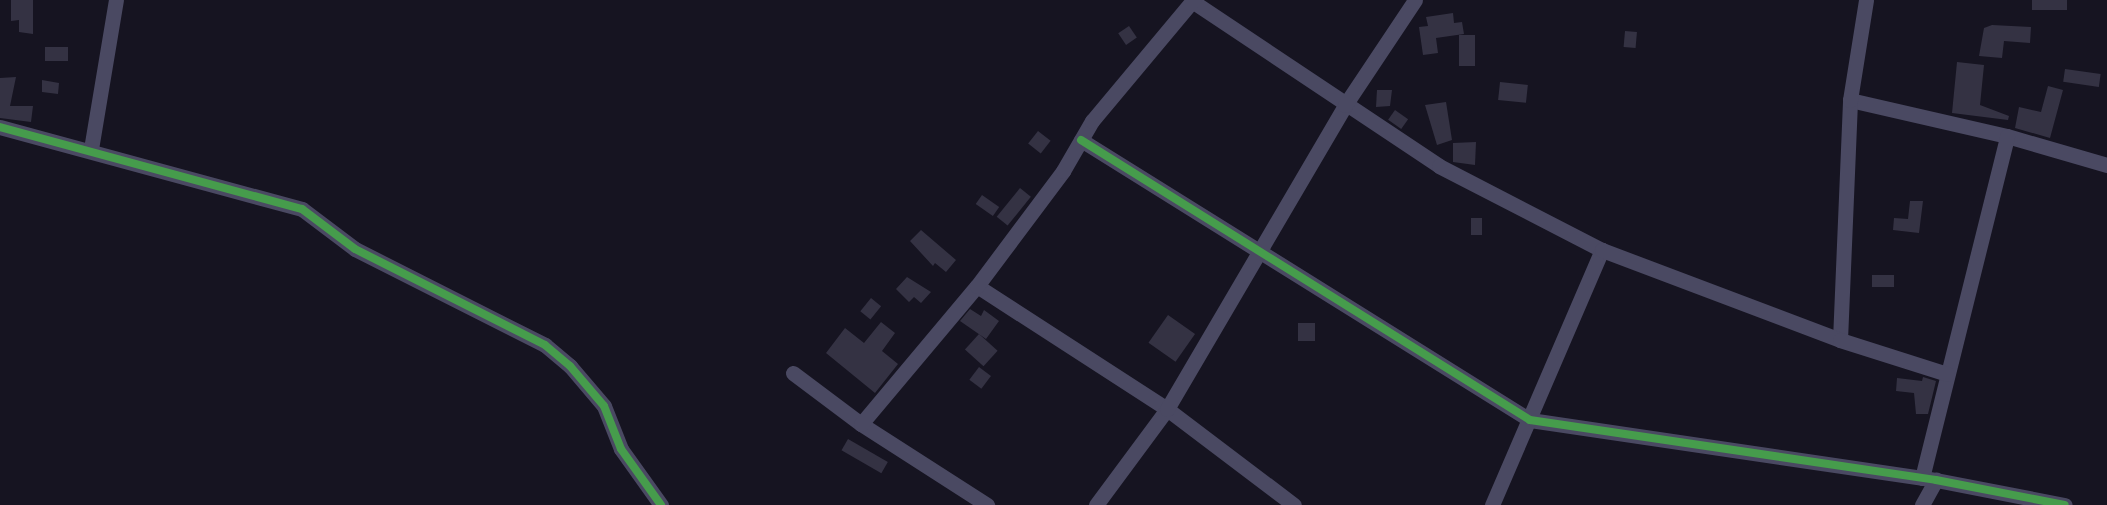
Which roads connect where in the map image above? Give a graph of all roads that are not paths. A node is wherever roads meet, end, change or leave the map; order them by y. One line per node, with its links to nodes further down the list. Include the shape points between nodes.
1 (116, 0): 10 (street)
2 (1415, 0): 6 (street)
3 (1866, 0): 5 (street)
4 (1192, 1): 6 (street); 9 (street)
5 (1850, 100): 8 (street); 15 (street)
6 (1345, 105): 12 (street); 13 (street, via 1439,166)
7 (0, 128): 10 (street)
8 (2007, 136): 11 (street); 17 (street)
9 (1081, 140): 12 (street); 14 (street)
10 (91, 148): 23 (street, via 302,209 355,249 545,345 570,366 604,406 621,449)
11 (2107, 165)
12 (1258, 250): 18 (street); 19 (street)
13 (1602, 250): 15 (street); 19 (street)
14 (977, 286): 18 (street); 20 (street)
15 (1840, 340): 17 (street)
16 (793, 373): 20 (street)
17 (1947, 374): 21 (street)
18 (1167, 409): 25 (street); 26 (street)
19 (1530, 420): 21 (street); 27 (street)
20 (861, 424): 24 (street)
21 (1929, 479): 22 (street); 28 (street)
22 (2039, 502): 29 (street)
23 (661, 505)
24 (987, 505)
25 (1096, 505)
26 (1294, 505)
27 (1492, 505)
28 (1922, 505)
29 (2065, 505)

